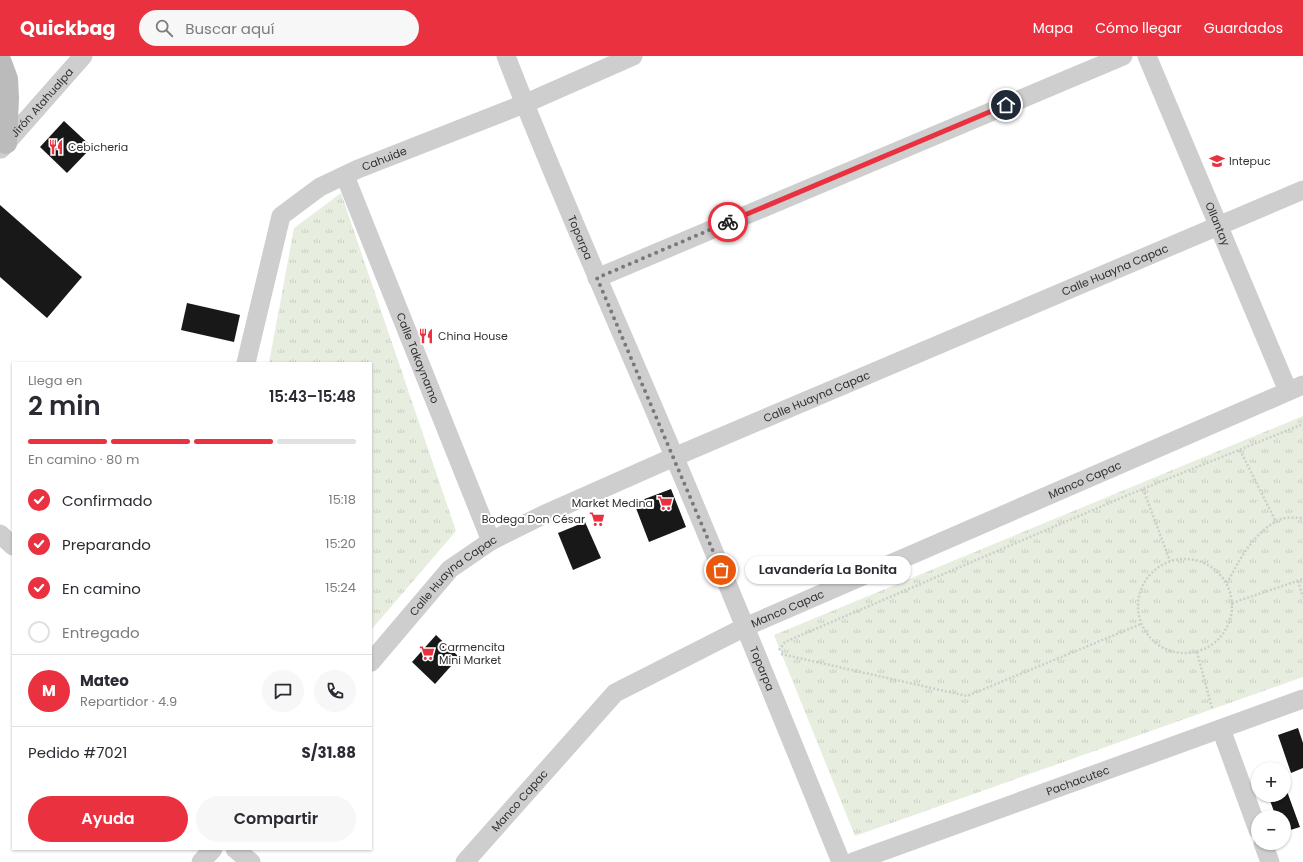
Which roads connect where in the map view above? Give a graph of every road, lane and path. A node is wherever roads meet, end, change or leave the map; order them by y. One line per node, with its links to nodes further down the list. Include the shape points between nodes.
1 (13, 56): 7 (street)
2 (83, 56): 10 (street, Jirón Atahualpa)
3 (506, 56): 9 (street, Toparpa)
4 (633, 56): 9 (street, Cahuide)
5 (1123, 56): 14 (street)
6 (1147, 56): 13 (street, Ollantay)
7 (0, 57)
8 (0, 60): 10 (street, via 7,79 8,98)
9 (524, 104): 11 (street, Cahuide); 14 (street, Toparpa)
10 (3, 146)
11 (345, 176): 15 (street, Cahuide, via 320,187 281,216); 24 (street, Calle Takaynamo)
12 (1303, 190): 13 (street, Calle Huayna Capac)
13 (1219, 226): 16 (street, Ollantay); 19 (street, Calle Huayna Capac)
14 (597, 278): 19 (street, Toparpa)
15 (246, 362)
16 (1296, 388): 33 (street, Manco Capac)
17 (1303, 424): 18 (path)
18 (1240, 450): 20 (path); 22 (path)
19 (674, 457): 24 (street, Calle Huayna Capac, via 542,515); 33 (street, Toparpa)
20 (1143, 489): 26 (path); 32 (path, via 785,642 776,653 967,696)
21 (1303, 518): 22 (path, via 1282,519)
22 (1276, 522): 29 (path, via 1259,533 1241,557)
23 (0, 534): 25 (street)
24 (491, 541): 35 (street, Calle Huayna Capac, via 450,569)
25 (12, 545)
26 (1170, 561): 29 (path, via 1196,559 1219,572); 32 (path, via 1158,566 1148,575 1142,586 1138,598)
27 (1303, 579): 28 (path)
28 (1298, 581): 30 (path); 31 (path)
29 (1227, 583): 31 (path)
30 (1303, 597)
31 (1232, 603): 34 (path, via 1229,624 1222,637 1211,646)
32 (1141, 624): 34 (path, via 1156,643 1168,651 1183,654)
33 (745, 627): 44 (street, Manco Capac, via 615,693); 45 (street, Toparpa)
34 (1197, 652): 37 (path, via 1214,716)
35 (372, 661)
36 (1303, 699): 37 (street, Pachacutec)
37 (1221, 729): 38 (street); 46 (street, Pachacutec)
38 (1251, 811)
39 (212, 850): 42 (street)
40 (236, 850): 43 (street)
41 (1266, 850): 47 (street)
42 (201, 862)
43 (251, 862)
44 (465, 862)
45 (841, 862)
46 (853, 862)
47 (1270, 862)

